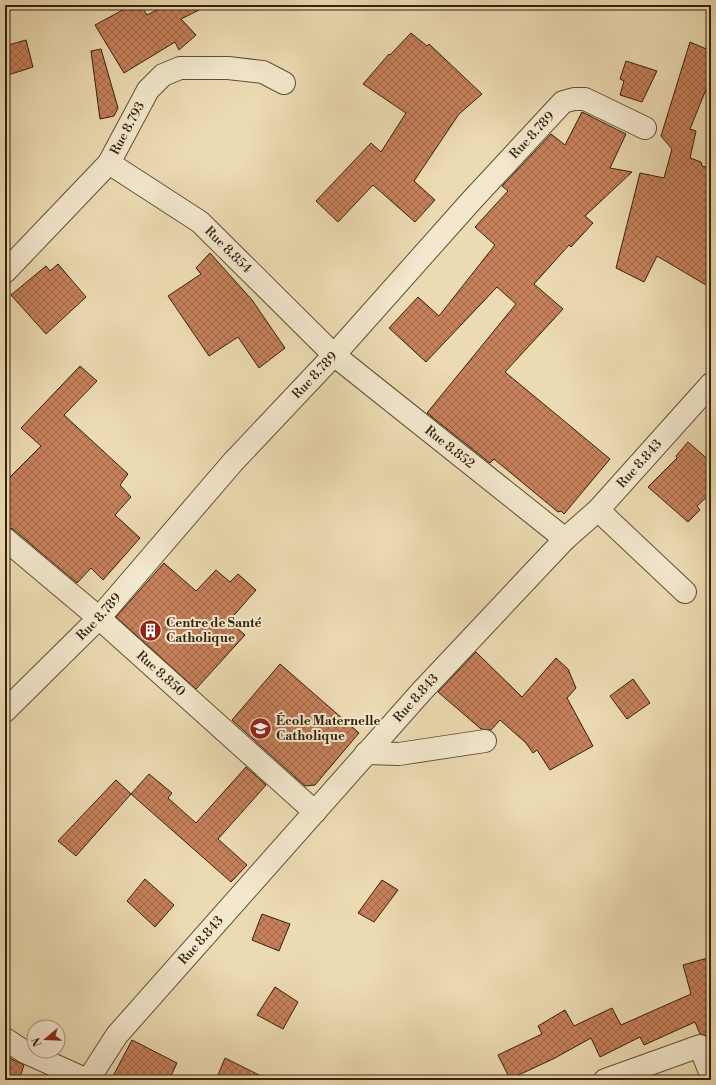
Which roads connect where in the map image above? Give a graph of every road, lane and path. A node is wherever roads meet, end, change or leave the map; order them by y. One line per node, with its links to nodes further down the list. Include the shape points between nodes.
1 (284, 83): 3 (street, Rue 8.793, via 263,72 228,68 180,68 163,75 148,90)
2 (645, 128): 5 (street, Rue 8.789, via 585,99 563,102)
3 (109, 163): 4 (street, Rue 8.793); 5 (street, Rue 8.854, via 200,222)
4 (5, 272)
5 (334, 355): 9 (street, Rue 8.852); 11 (street, Rue 8.789, via 233,462)
6 (711, 384): 7 (street, Rue 8.843)
7 (598, 510): 9 (street, Rue 8.843); 10 (street)
8 (5, 539): 11 (street, Rue 8.850)
9 (564, 539): 14 (street, Rue 8.843)
10 (685, 592)
11 (99, 618): 12 (street, Rue 8.789); 15 (street, Rue 8.850)
12 (5, 711)
13 (485, 741): 14 (street, via 399,754)
14 (366, 754): 15 (street, Rue 8.843)
15 (315, 812): 19 (street, Rue 8.843, via 117,1035)
16 (5, 1039): 19 (street, via 25,1052)
17 (705, 1044): 18 (street); 20 (street)
18 (711, 1075)
19 (87, 1080)
20 (605, 1080)

